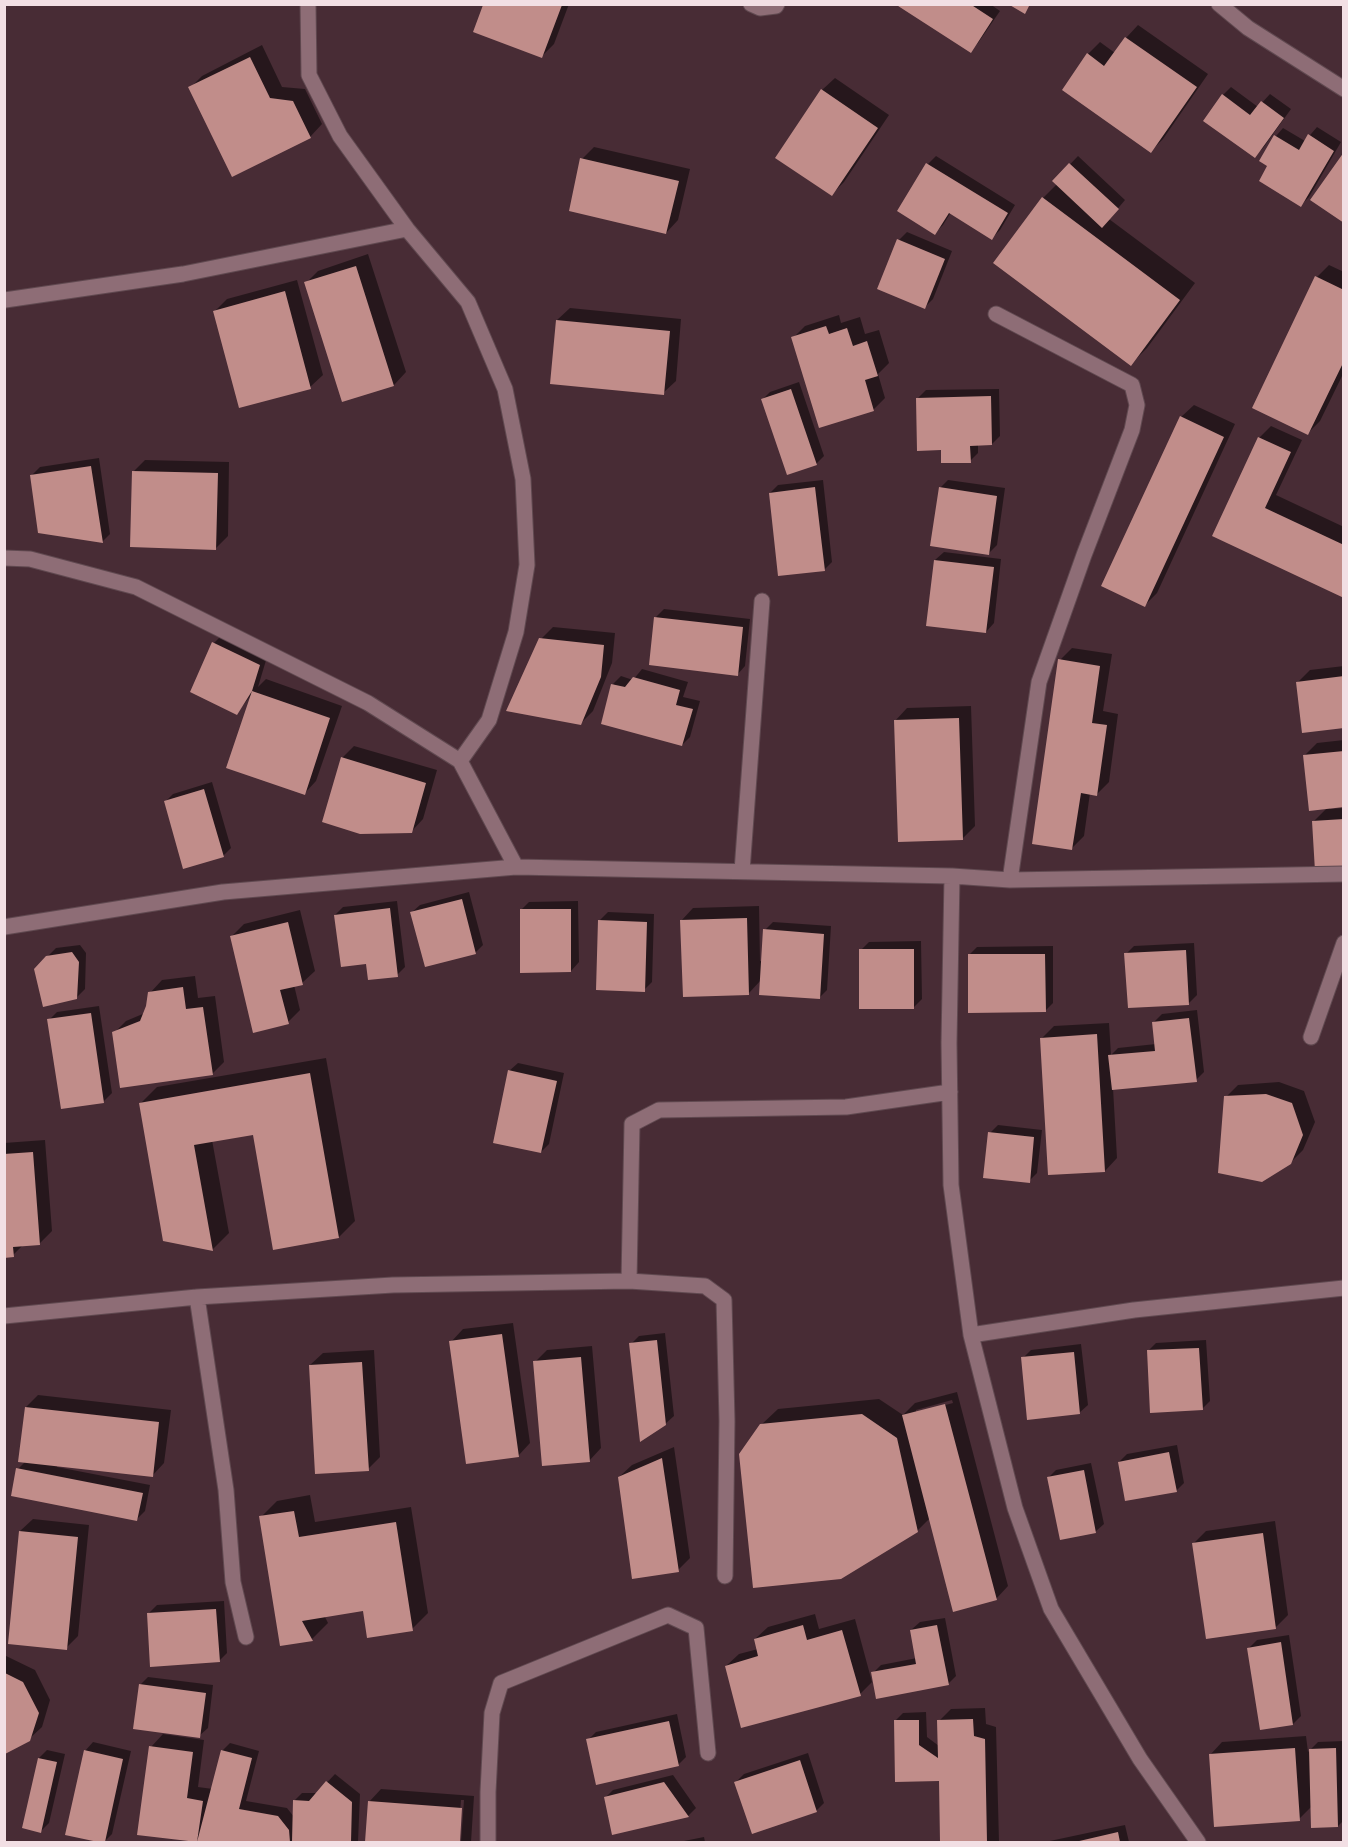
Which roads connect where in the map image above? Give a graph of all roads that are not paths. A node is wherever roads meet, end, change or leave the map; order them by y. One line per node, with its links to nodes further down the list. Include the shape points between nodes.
1 (308, 4): 6 (street, via 309,75 340,136)
2 (751, 4): 3 (street, via 760,8)
3 (777, 4)
4 (1219, 4): 5 (street, via 1248,28)
5 (1344, 89)
6 (406, 229): 7 (street, via 183,274); 11 (street, via 468,302 505,389 523,479 527,565 516,632 489,720)
7 (5, 300)
8 (996, 314): 16 (street, via 1132,385 1137,405 1132,430 1039,682)
9 (4, 558): 11 (street, via 30,559 136,588 368,703)
10 (762, 601): 13 (street)
11 (460, 761): 12 (street)
12 (516, 867): 13 (street); 17 (street, via 223,892)
13 (742, 871): 15 (street)
14 (1344, 874): 16 (street)
15 (952, 876): 16 (street); 20 (street)
16 (1010, 880)
17 (4, 927)
18 (1344, 943): 19 (street)
19 (1311, 1037)
20 (950, 1092): 21 (street, via 846,1107 659,1110 632,1124); 25 (street, via 951,1185)
21 (629, 1281): 23 (street, via 393,1285); 26 (street, via 705,1286 724,1300)
22 (1344, 1288): 25 (street, via 1134,1310)
23 (197, 1298): 24 (street); 27 (street, via 226,1490 233,1582)
24 (4, 1316)
25 (971, 1335): 30 (street, via 1015,1508 1051,1609 1140,1759)
26 (725, 1576)
27 (246, 1637)
28 (708, 1753): 29 (street, via 696,1629 668,1615 501,1683 492,1713)
29 (488, 1842)
30 (1198, 1842)

